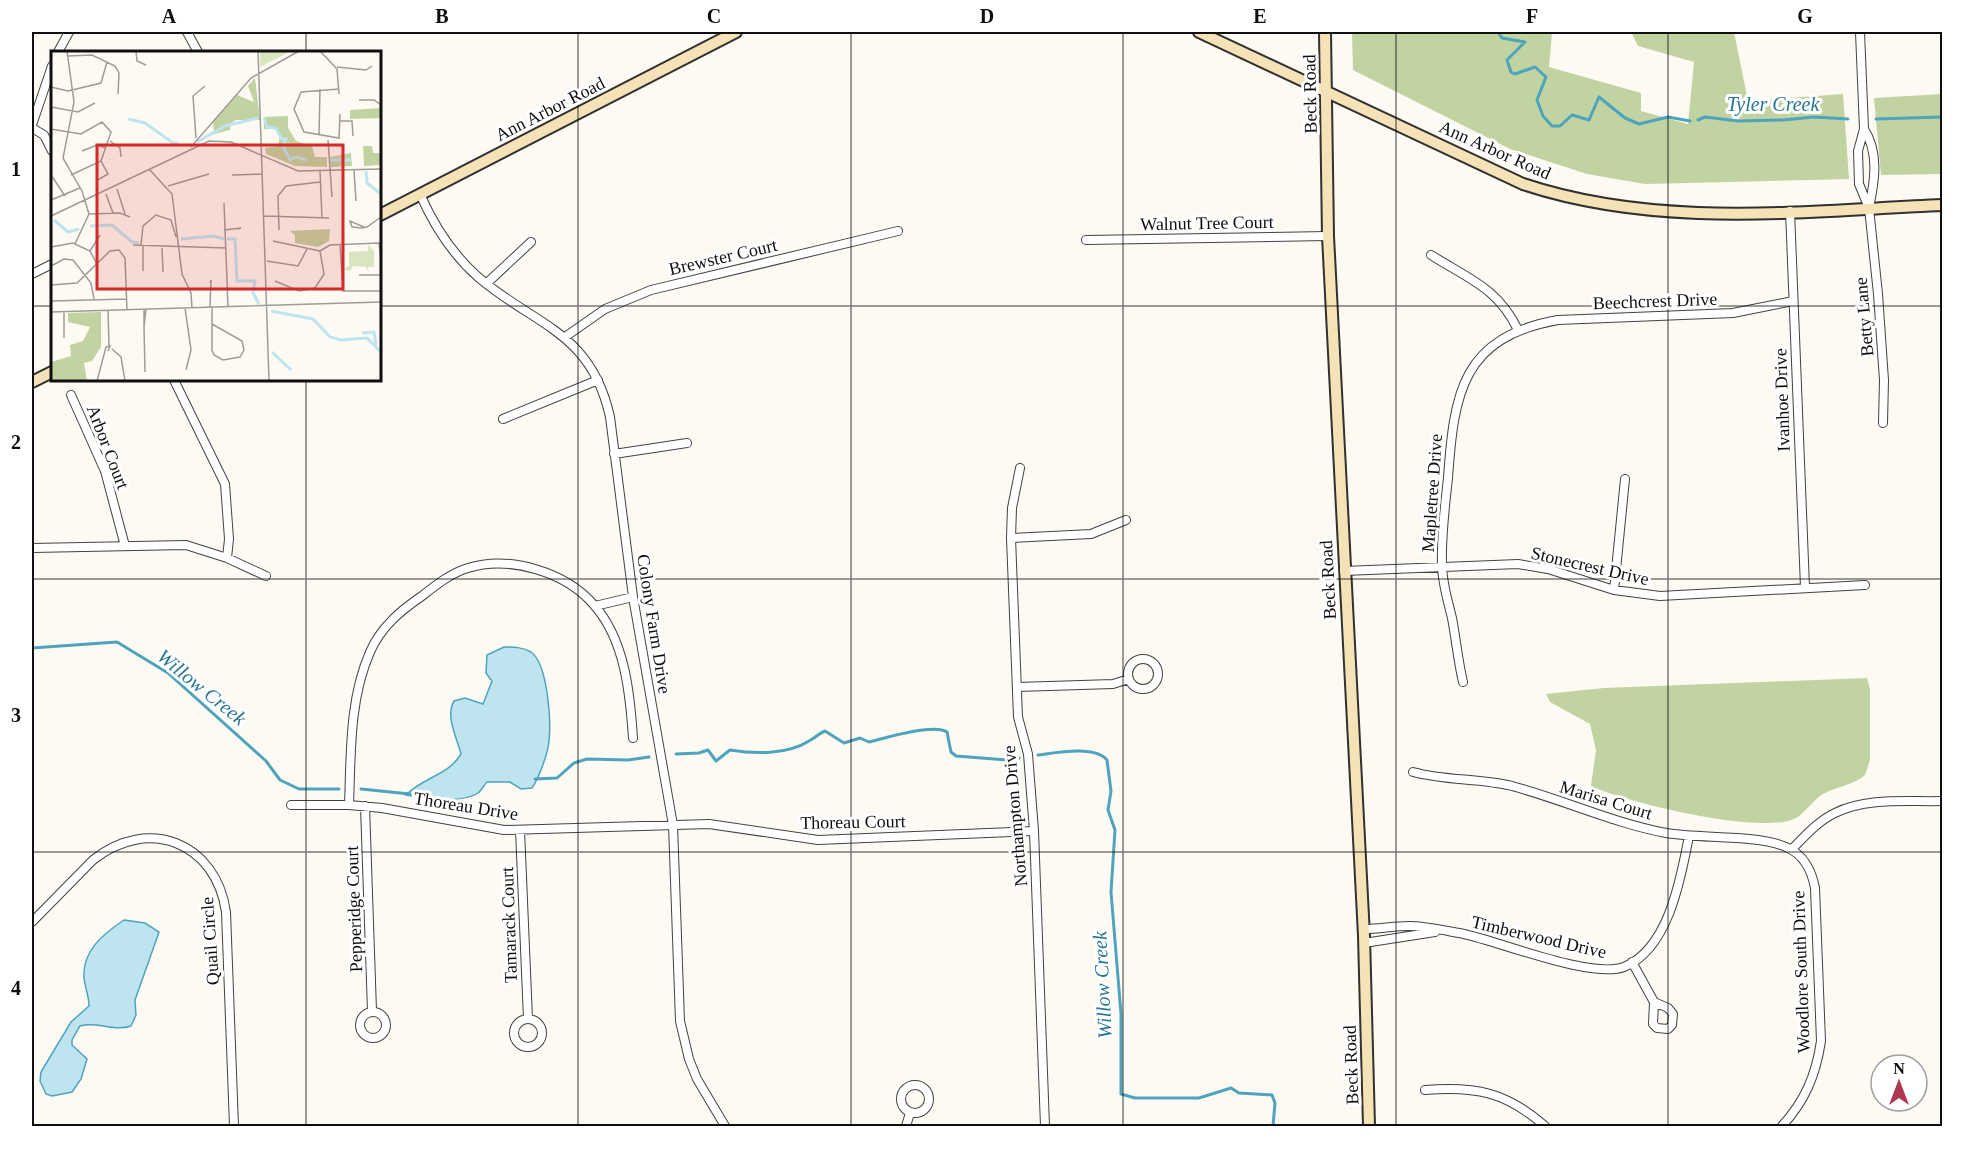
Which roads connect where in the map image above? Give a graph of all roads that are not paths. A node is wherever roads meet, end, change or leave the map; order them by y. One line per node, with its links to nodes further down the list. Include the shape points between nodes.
1 (69, 32): 7 (street)
2 (187, 32): 8 (street)
3 (736, 32): 14 (main road, Ann Arbor Road)
4 (1199, 32): 10 (main road, Ann Arbor Road)
5 (1324, 32): 10 (main road, Beck Road)
6 (1860, 32): 12 (street)
7 (59, 51)
8 (197, 51)
9 (51, 69): 11 (street)
10 (1327, 92): 17 (main road, Ann Arbor Road, via 1523,184 1563,196 1660,212); 20 (main road, Beck Road)
11 (32, 127): 13 (street, via 44,135)
12 (1864, 129): 16 (street, via 1873,150 1875,183); 16 (street, via 1858,151 1859,184)
13 (51, 149)
14 (420, 194): 18 (main road, Ann Arbor Road); 26 (street, Colony Farm Drive, via 449,247)
15 (1942, 205): 16 (main road, Ann Arbor Road)
16 (1869, 208): 17 (main road, Ann Arbor Road); 36 (street, Betty Lane, via 1882,334)
17 (1790, 211): 27 (street, Ivanhoe Drive)
18 (381, 214)
19 (897, 231): 29 (street, Brewster Court, via 651,290 605,309)
20 (1328, 236): 21 (street, Walnut Tree Court); 47 (main road, Beck Road)
21 (1086, 240)
22 (531, 242): 26 (street)
23 (1431, 255): 28 (street, via 1498,298)
24 (51, 264): 25 (street)
25 (32, 274)
26 (487, 284): 29 (street, Colony Farm Drive)
27 (1793, 301): 28 (street, Beechcrest Drive, via 1733,313 1558,320); 50 (street, Ivanhoe Drive)
28 (1518, 330): 46 (street, Mapletree Drive, via 1479,359 1457,399)
29 (565, 337): 31 (street, Colony Farm Drive)
30 (51, 372): 33 (main road)
31 (598, 380): 35 (street); 38 (street, Colony Farm Drive, via 608,410)
32 (174, 381): 45 (street, via 225,484)
33 (32, 382)
34 (71, 395): 43 (street, Arbor Court, via 105,471)
35 (503, 419)
36 (1884, 423)
37 (687, 443): 38 (street)
38 (614, 454): 52 (street, Colony Farm Drive)
39 (1020, 468): 42 (street, Northampton Drive)
40 (1625, 479): 51 (street)
41 (1126, 520): 42 (street, via 1091,534)
42 (1011, 538): 56 (street, Northampton Drive)
43 (125, 546): 44 (street); 45 (street, via 186,545)
44 (32, 548)
45 (227, 558): 48 (street)
46 (1442, 565): 47 (street, Stonecrest Drive); 51 (street, Stonecrest Drive, via 1528,566); 55 (street, Mapletree Drive)
47 (1344, 571): 69 (main road, Beck Road)
48 (266, 576)
49 (1865, 585): 50 (street, Stonecrest Drive)
50 (1805, 588): 51 (street, Stonecrest Drive, via 1677,596)
51 (1614, 590)
52 (633, 597): 53 (street); 63 (street, Colony Farm Drive)
53 (596, 606): 57 (street, via 625,669); 61 (street, via 573,587 549,575 498,563 455,573 403,609 379,636 364,669 352,723)
54 (1129, 679): 56 (street, via 1113,684)
55 (1463, 682)
56 (1017, 687): 65 (street, Northampton Drive)
57 (633, 738)
58 (1413, 772): 66 (street, Marisa Court, via 1434,778 1505,785 1618,822)
59 (1942, 801): 67 (street, via 1854,806 1821,822)
60 (291, 805): 61 (street, Thoreau Drive)
61 (349, 805): 62 (street, Thoreau Drive)
62 (365, 806): 64 (street, Thoreau Drive); 74 (street, Pepperidge Court)
63 (673, 825): 64 (street, Thoreau Drive); 65 (street, Thoreau Court, via 726,825 818,840); 79 (street, Colony Farm Drive, via 678,1000 683,1038 697,1079)
64 (520, 830): 75 (street, Tamarack Court)
65 (1034, 831): 81 (street, Northampton Drive)
66 (1689, 836): 67 (street, Marisa Court, via 1766,841); 72 (street, via 1671,910 1656,937)
67 (1792, 849): 84 (street, Woodlore South Drive, via 1807,865 1815,888 1821,1041 1811,1084)
68 (32, 922): 78 (street, Quail Circle, via 93,860 127,841 152,838 175,842 207,864 220,887 226,912)
69 (1364, 929): 70 (street, Timberwood Drive, via 1411,925); 71 (main road, Beck Road)
70 (1439, 931): 71 (street, Timberwood Drive); 72 (street, Timberwood Drive, via 1600,969)
71 (1364, 943): 82 (main road, Beck Road)
72 (1632, 962): 73 (street)
73 (1654, 1002)
74 (372, 1011)
75 (528, 1019)
76 (1425, 1090): 83 (street, via 1457,1087 1486,1091 1516,1104)
77 (910, 1113): 80 (street)
78 (234, 1126)
79 (724, 1126)
80 (906, 1126)
81 (1045, 1126)
82 (1369, 1126)
83 (1545, 1126)
84 (1782, 1126)

